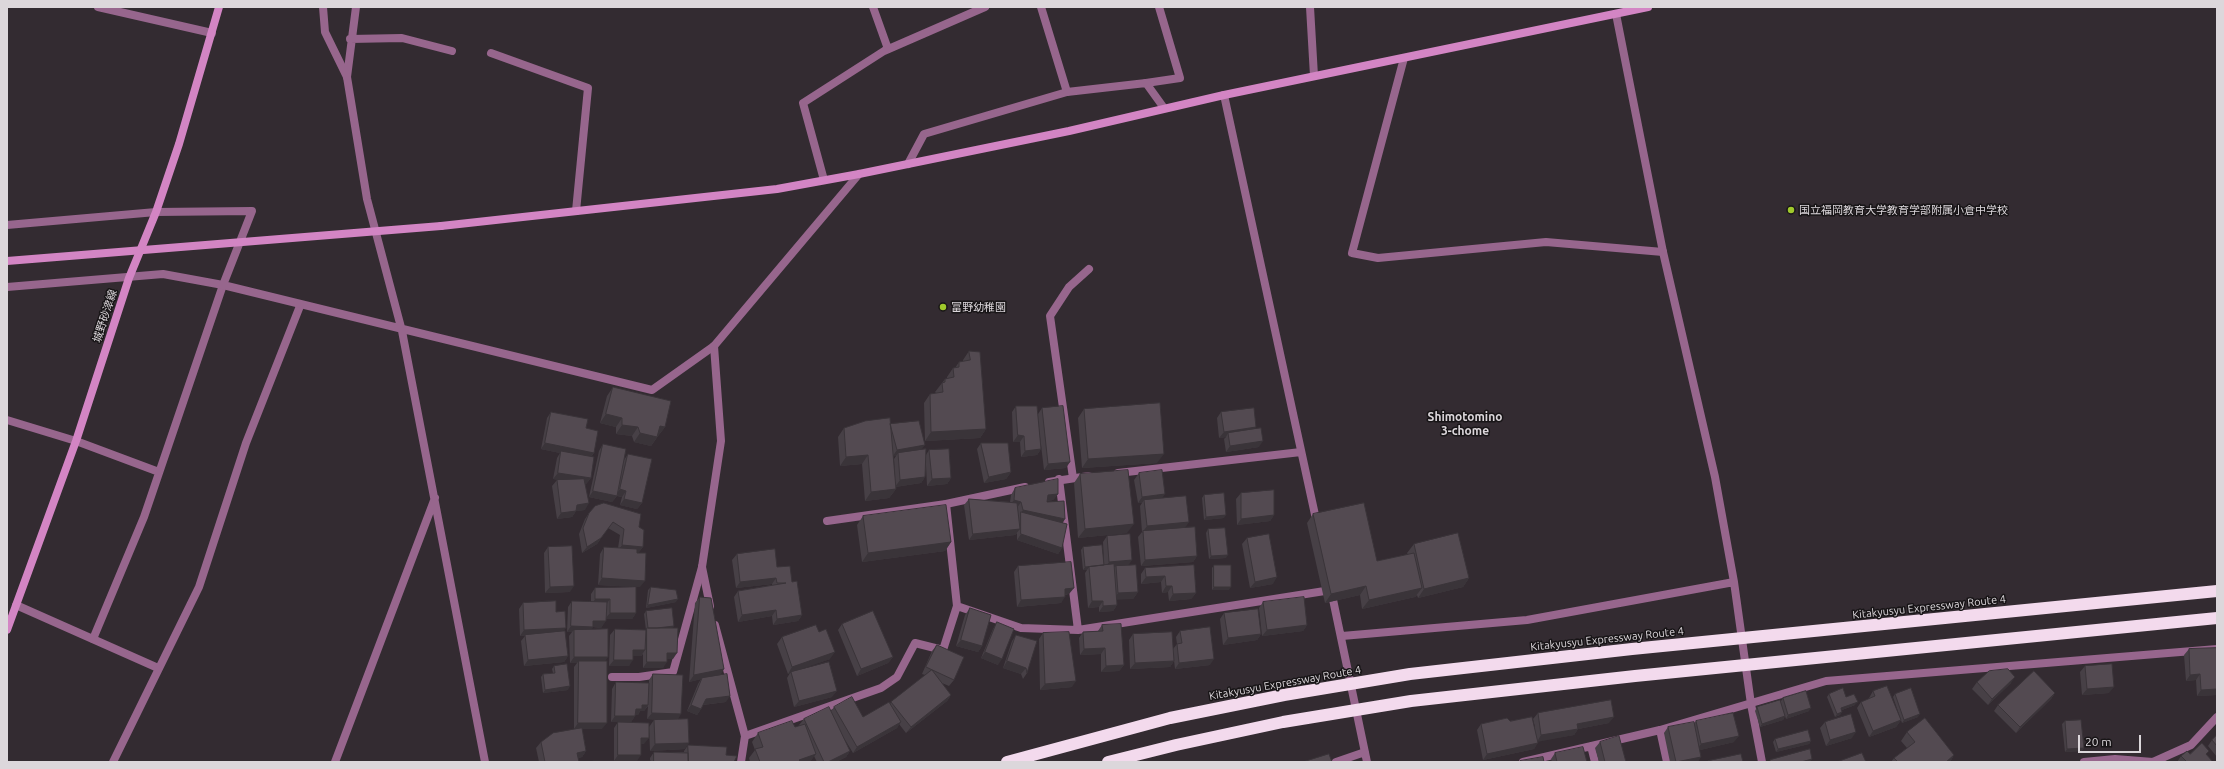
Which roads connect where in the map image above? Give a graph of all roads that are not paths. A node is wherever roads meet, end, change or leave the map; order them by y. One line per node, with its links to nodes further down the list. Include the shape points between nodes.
1 (98, 7): 12 (street)
2 (219, 7): 12 (street, 城野砂津線)
3 (323, 7): 19 (street, via 325,32)
4 (356, 7): 13 (street)
5 (874, 7): 14 (street)
6 (985, 7): 14 (street)
7 (1042, 7): 21 (street)
8 (1159, 7): 20 (street, via 1180,78)
9 (1310, 7): 18 (street)
10 (1648, 7): 11 (street)
11 (1616, 14): 17 (street); 30 (street)
12 (212, 33): 28 (street, 城野砂津線)
13 (350, 39): 15 (street, via 402,38); 19 (street)
14 (888, 49): 26 (street, via 803,103)
15 (452, 51)
16 (491, 53): 27 (street, via 588,88)
17 (1404, 58): 18 (street); 30 (street, via 1352,252 1378,258 1546,242)
18 (1314, 76): 22 (street)
19 (347, 77): 37 (street, via 367,200)
20 (1146, 83): 21 (street); 23 (street)
21 (1067, 92): 24 (street, via 924,134)
22 (1224, 95): 23 (street); 41 (street)
23 (1164, 108): 24 (street, via 1069,131)
24 (908, 164): 25 (street)
25 (859, 174): 26 (street); 38 (street)
26 (824, 180): 27 (street, via 777,189)
27 (576, 211): 31 (street, bridge, via 441,226)
28 (156, 212): 29 (street); 33 (street, 城野砂津線); 34 (street, via 252,211)
29 (7, 225)
30 (1663, 252): 52 (street, via 1715,477)
31 (7, 261)
32 (1089, 269): 45 (street, via 1069,287 1050,316)
33 (129, 278): 34 (street, via 164,274); 35 (street); 40 (street, 城野砂津線)
34 (222, 285): 36 (street); 42 (street)
35 (7, 287)
36 (300, 306): 37 (street); 62 (street, via 246,443 199,587)
37 (402, 331): 38 (street, via 652,390); 47 (street)
38 (714, 346): 51 (street, via 721,441)
39 (7, 420): 40 (street)
40 (76, 441): 42 (street); 54 (street, 城野砂津線)
41 (1301, 452): 43 (street); 50 (street)
42 (159, 472): 60 (street, via 144,517)
43 (1113, 474)
44 (1097, 475): 45 (street)
45 (1073, 478): 46 (street)
46 (1059, 479): 48 (street); 58 (street)
47 (435, 497): 71 (street); 72 (street)
48 (946, 504): 49 (street); 55 (street)
49 (827, 521)
50 (1320, 537)
51 (702, 567): 63 (street, via 674,672 639,677); 67 (street, via 706,593)
52 (1734, 582): 59 (street, via 1527,620); 64 (street)
53 (2217, 591): 74 (highway, Kitakyusyu Expressway Route 4, bridge, via 1632,649 1410,674 1284,695 1170,718)
54 (16, 605): 57 (street, 城野砂津線); 60 (street)
55 (957, 606): 58 (street, via 1021,628); 67 (street, via 944,650 915,643 897,677 881,688)
56 (2217, 618): 75 (highway, bridge, via 1411,701 1283,722)
57 (7, 630)
58 (1078, 630): 59 (street, via 1330,586)
59 (1342, 636): 69 (street)
60 (93, 639): 62 (street)
61 (2217, 649): 64 (street, via 1826,681)
62 (158, 668): 70 (street)
63 (612, 677)
64 (1751, 704): 66 (street); 81 (street)
65 (2217, 717): 83 (street, via 2191,745)
66 (1660, 730): 68 (street); 80 (street)
67 (745, 736): 73 (street)
68 (1591, 746): 78 (street); 79 (street)
69 (1365, 752): 76 (street); 77 (street)
70 (113, 762)
71 (335, 762)
72 (485, 762)
73 (742, 762)
74 (1007, 762)
75 (1108, 762)
76 (1336, 762)
77 (1367, 762)
78 (1523, 762)
79 (1595, 762)
80 (1667, 762)
81 (1762, 762)
82 (2086, 762): 83 (street, via 2115,759)
83 (2153, 762)

